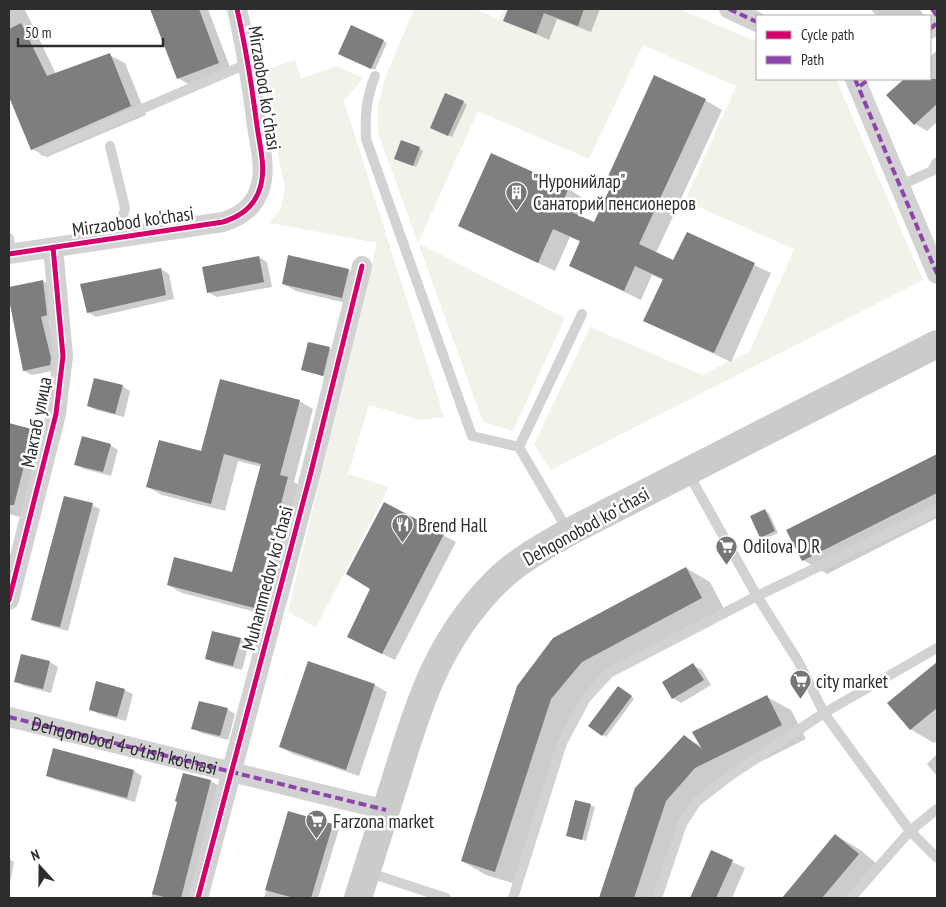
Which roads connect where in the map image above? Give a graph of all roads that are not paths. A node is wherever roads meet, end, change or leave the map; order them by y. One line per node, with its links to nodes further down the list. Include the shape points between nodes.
1 (237, 9): 6 (street, Mirzaobod koʻchasi)
2 (729, 9): 5 (street)
3 (932, 9): 4 (street)
4 (937, 16)
5 (756, 22)
6 (249, 63): 10 (lane); 13 (street, Mirzaobod koʻchasi, via 263,172)
7 (375, 76): 21 (lane, via 364,112 366,140 472,436)
8 (861, 81): 12 (street)
9 (110, 146): 14 (lane, via 125,208)
10 (44, 151)
11 (937, 162): 12 (lane, via 932,170)
12 (901, 185): 18 (street)
13 (255, 200): 14 (street, Mirzaobod ko'chasi, via 242,214 223,222)
14 (117, 239): 15 (street, Mirzaobod ko'chasi)
15 (53, 247): 16 (street, Mirzaobod ko'chasi); 26 (street, Мактаб улица, via 62,356 56,414)
16 (10, 248)
17 (362, 266): 30 (street, Muhammedov koʻchasi, via 310,476)
18 (937, 274)
19 (582, 314): 21 (lane)
20 (937, 344): 22 (main road, Dehqonobod koʻchasi)
21 (519, 447): 24 (lane)
22 (687, 472): 24 (main road, Dehqonobod koʻchasi); 25 (lane)
23 (937, 510): 25 (lane)
24 (569, 532): 32 (main road, Dehqonobod koʻchasi, via 533,553 495,583 453,635 420,701)
25 (757, 596): 28 (lane, via 798,661); 39 (lane, via 609,673 586,698 562,743)
26 (9, 600)
27 (937, 648): 28 (lane)
28 (824, 713): 33 (lane); 40 (lane, via 696,802 682,824)
29 (9, 717): 30 (street, Dehqonobod 4-o'tish ko'chasi)
30 (230, 771): 32 (street, Dehqonobod 4-o'tish ko'chasi); 36 (street, Muhammedov koʻchasi)
31 (937, 809): 33 (lane)
32 (386, 810): 35 (main road, Dehqonobod koʻchasi)
33 (910, 831): 34 (lane); 41 (lane)
34 (937, 858)
35 (366, 872): 37 (main road, Dehqonobod koʻchasi); 38 (lane)
36 (198, 898)
37 (358, 898)
38 (446, 898)
39 (513, 898)
40 (657, 898)
41 (851, 898)

